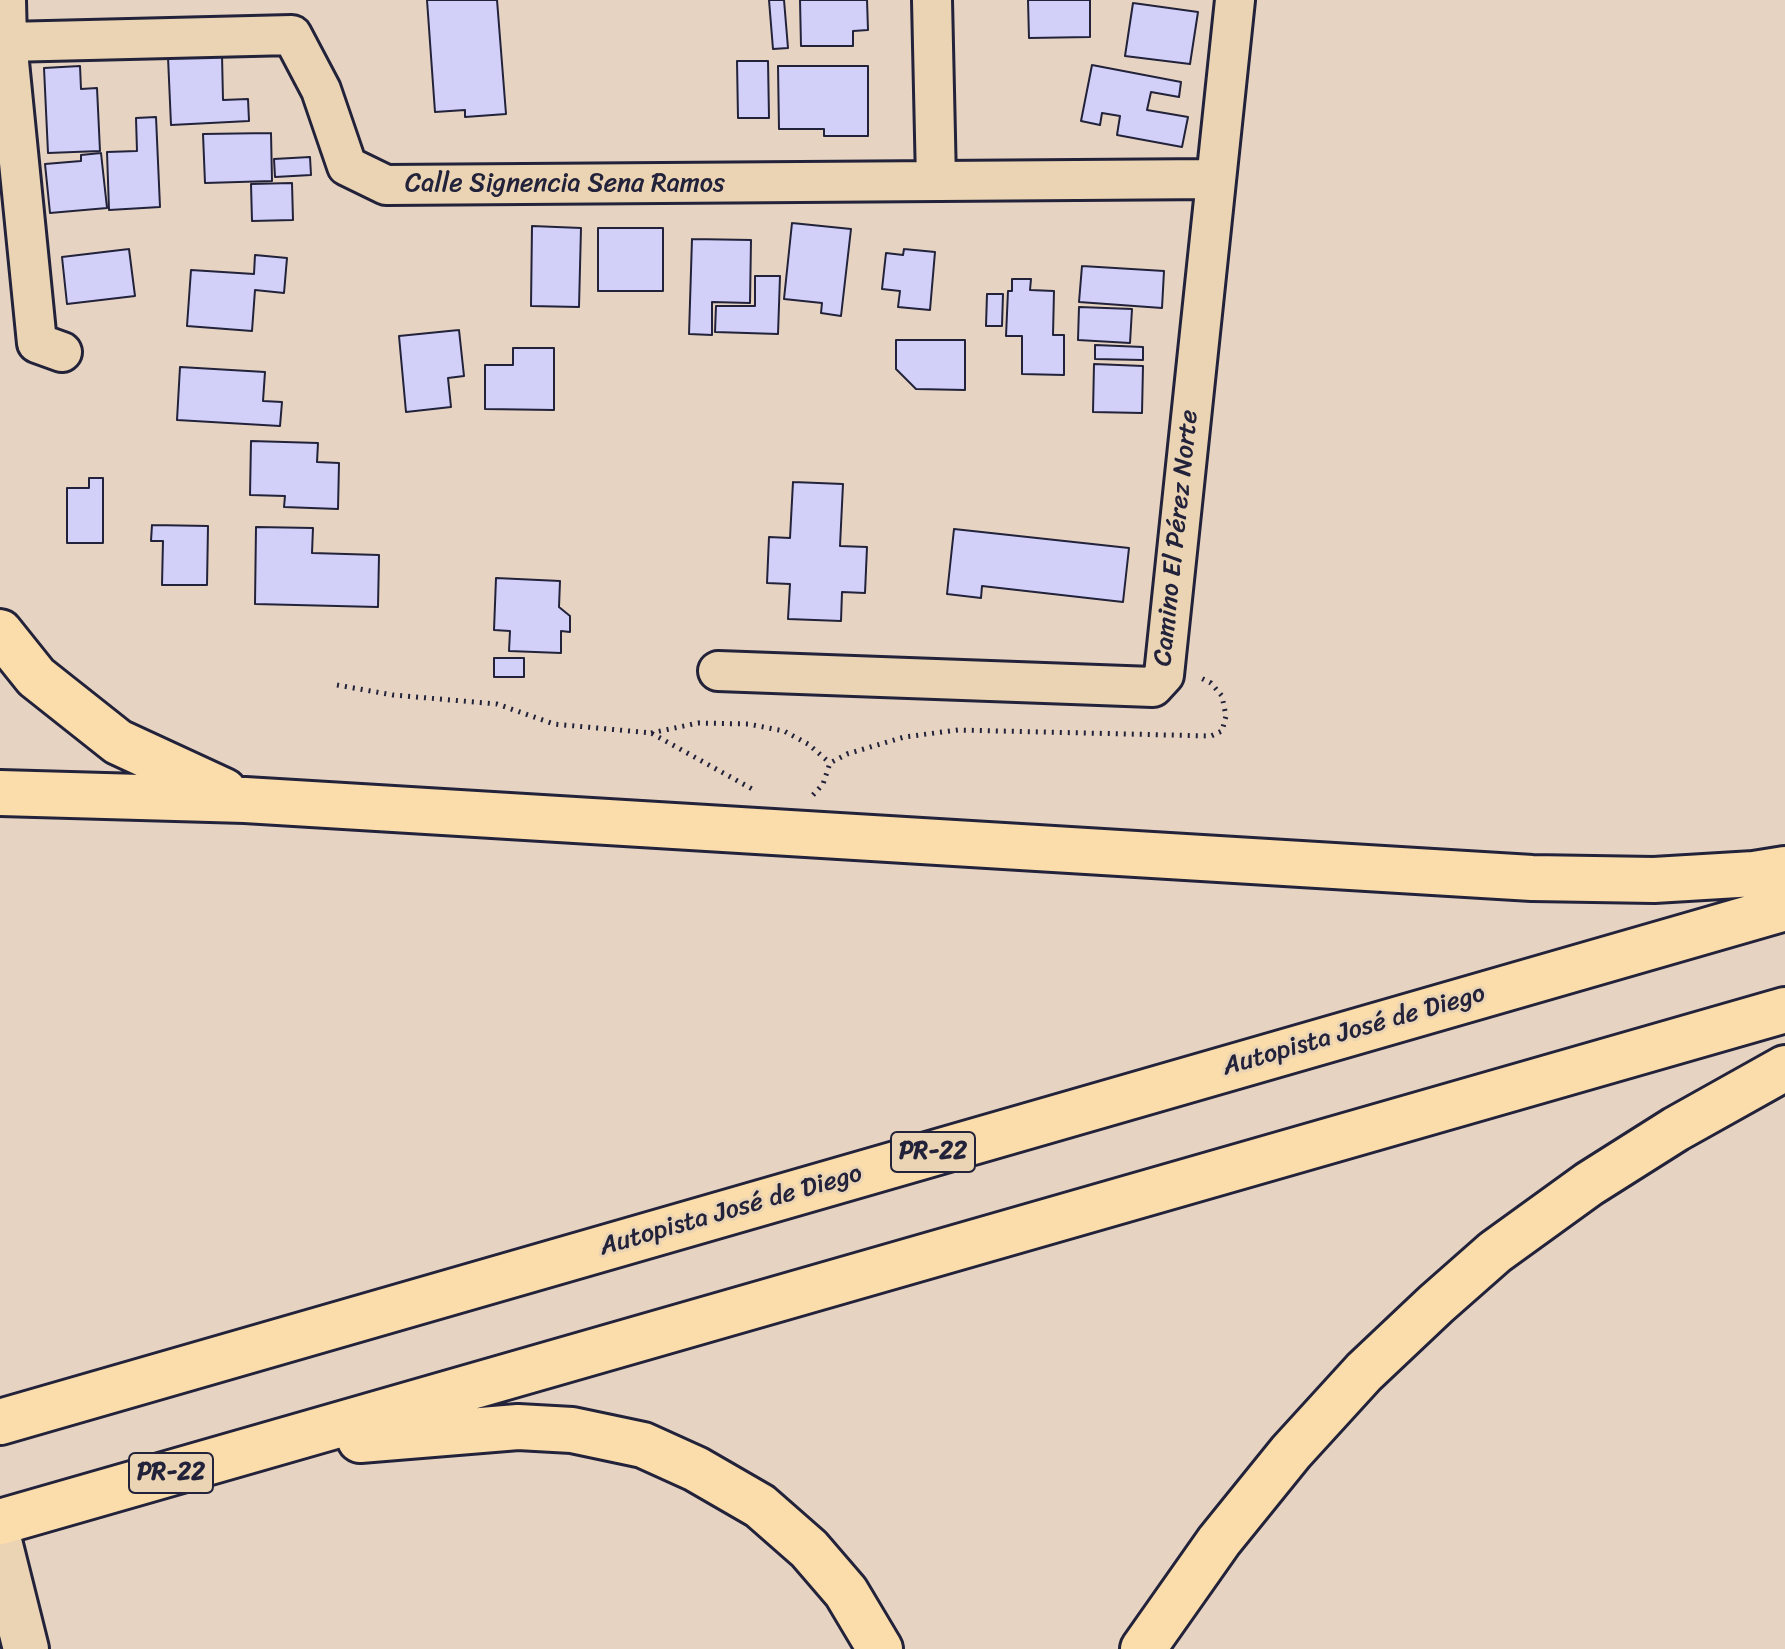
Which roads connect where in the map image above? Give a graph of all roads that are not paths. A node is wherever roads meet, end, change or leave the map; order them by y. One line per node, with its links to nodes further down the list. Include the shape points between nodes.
1 (6, 0): 4 (street)
2 (932, 0): 6 (street)
3 (1235, 0): 5 (street, Camino El Pérez Norte)
4 (7, 42): 6 (street, Calle Signencia Sena Ramos, via 292,35 321,90 347,166 386,185); 7 (street, via 37,343)
5 (1215, 179): 6 (street, Calle Signencia Sena Ramos); 9 (street, Camino El Pérez Norte, via 1166,660 1164,675 1153,687)
6 (936, 181)
7 (62, 352)
8 (0, 632): 11 (highway, via 36,677 118,742)
9 (718, 671)
10 (0, 793): 11 (highway)
11 (245, 800): 12 (highway, via 1532,878 1654,880)
12 (1785, 869)
13 (1785, 908): 16 (highway, Autopista José de Diego / PR-22)
14 (1785, 1010): 17 (highway, PR-22)
15 (1785, 1068): 22 (highway, via 1589,1184 1495,1252 1436,1304 1291,1452 1219,1541)
16 (0, 1422)
17 (250, 1451): 18 (highway, PR-22); 21 (highway, via 518,1427 572,1430 643,1445 760,1506 809,1549 846,1592)
18 (0, 1522)
19 (0, 1545): 20 (main road)
20 (26, 1649)
21 (880, 1649)
22 (1143, 1649)

